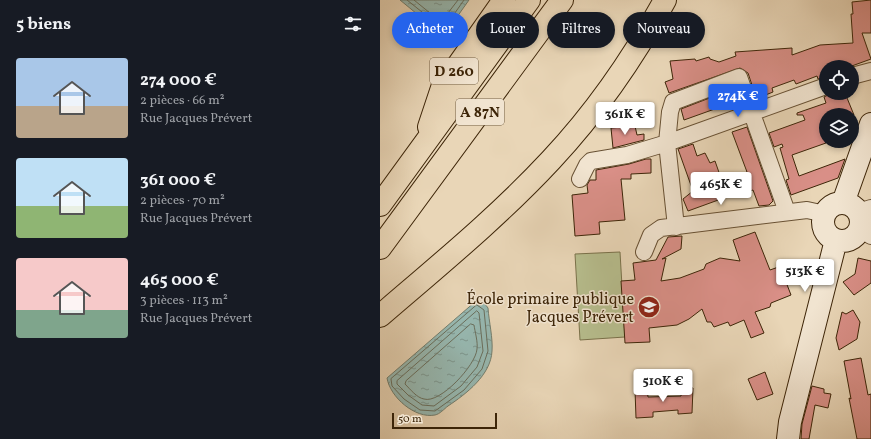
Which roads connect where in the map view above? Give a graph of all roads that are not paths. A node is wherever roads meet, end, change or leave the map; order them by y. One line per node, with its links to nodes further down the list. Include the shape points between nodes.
1 (504, 0): 11 (highway, D 260, via 442,88)
2 (529, 0): 11 (highway, A 87N)
3 (562, 0): 19 (highway, A 87N)
4 (665, 0): 21 (highway, via 627,63 596,106 551,160 502,209)
5 (871, 71): 6 (street)
6 (859, 74)
7 (819, 88): 8 (street)
8 (752, 112): 10 (street); 10 (street, via 739,77 673,102); 14 (street)
9 (871, 124): 16 (street)
10 (668, 143): 12 (street, via 627,155 591,161); 17 (street)
11 (420, 150): 13 (highway, A 87N)
12 (580, 179)
13 (380, 205)
14 (787, 212): 15 (street, via 807,210); 17 (street)
15 (825, 214): 16 (street, via 833,206); 18 (street, via 823,220 826,232)
16 (861, 218): 18 (street, via 852,238)
17 (676, 227): 20 (street, via 661,228 651,235)
18 (836, 240): 22 (street, via 793,407)
19 (380, 248)
20 (644, 252)
21 (380, 316)
22 (788, 439)

